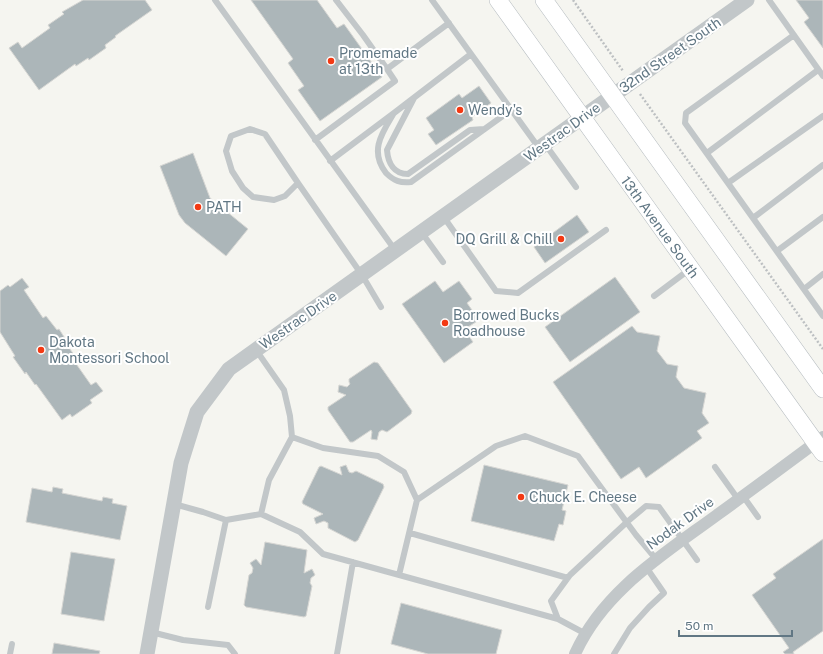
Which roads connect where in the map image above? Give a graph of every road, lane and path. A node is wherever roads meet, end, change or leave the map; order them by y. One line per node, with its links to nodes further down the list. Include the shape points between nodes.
1 (215, 0): 24 (lane)
2 (336, 0): 13 (lane)
3 (432, 0): 9 (lane)
4 (498, 0): 22 (main road, 13th Avenue South)
5 (544, 0): 16 (main road)
6 (573, 0): 12 (path)
7 (747, 0): 16 (street, 32nd Street South)
8 (769, 0): 10 (lane)
9 (449, 24): 11 (lane); 13 (lane)
10 (794, 35): 14 (lane); 26 (lane, via 686,113 685,123)
11 (471, 54): 17 (lane); 19 (lane)
12 (619, 65)
13 (387, 69): 24 (lane, via 395,81)
14 (818, 70): 15 (lane); 26 (lane)
15 (823, 76)
16 (612, 96): 22 (street, Westrac Drive); 49 (main road)
17 (414, 98): 20 (lane); 23 (lane, via 387,150 390,164 402,174 408,174 470,130)
18 (643, 98): 47 (path)
19 (511, 110): 23 (lane); 25 (lane)
20 (394, 113): 23 (lane, via 381,135 377,151 381,166 391,178 400,183 411,182); 27 (lane)
21 (823, 116): 30 (lane)
22 (582, 118): 25 (street, Westrac Drive); 40 (main road, 13th Avenue South)
23 (484, 129)
24 (315, 140): 27 (lane)
25 (542, 146): 31 (lane); 32 (street, Westrac Drive)
26 (707, 153): 30 (lane)
27 (330, 161): 37 (lane)
28 (823, 165): 34 (lane)
29 (298, 183): 29 (lane, via 264,134 250,129 231,136 226,151 232,171 253,198 274,200 285,196); 42 (lane)
30 (728, 183): 34 (lane)
31 (576, 187)
32 (443, 216): 35 (lane, via 496,291 518,293); 36 (street, Westrac Drive)
33 (823, 216): 38 (lane)
34 (753, 218): 38 (lane)
35 (606, 230)
36 (422, 232): 37 (street, Westrac Drive); 39 (lane)
37 (396, 251): 42 (street, Westrac Drive)
38 (777, 251): 43 (lane)
39 (443, 262)
40 (690, 269): 44 (lane); 51 (main road, 13th Avenue South)
41 (823, 274): 43 (lane)
42 (362, 275): 45 (lane); 48 (street, Westrac Drive)
43 (804, 288): 46 (lane)
44 (654, 296)
45 (381, 307)
46 (823, 316)
47 (823, 349)
48 (256, 350): 50 (lane, via 284,390); 55 (street, Westrac Drive, via 229,369 196,412 181,463)
49 (823, 389)
50 (292, 437): 54 (lane, via 323,448 378,456 404,472); 56 (lane, via 269,480)
51 (820, 444): 53 (street, Nodak Drive)
52 (715, 467): 53 (lane)
53 (741, 498): 57 (lane); 61 (street, Nodak Drive)
54 (418, 500): 59 (lane, via 496,446 525,436 578,456); 60 (lane)
55 (174, 504): 58 (lane); 70 (street, Westrac Drive)
56 (260, 514): 58 (lane); 64 (lane, via 300,532 323,554)
57 (758, 517)
58 (226, 520): 68 (lane)
59 (627, 522): 61 (lane, via 646,506 659,507); 62 (lane); 67 (lane)
60 (410, 533): 66 (lane); 67 (lane)
61 (682, 540): 62 (street, Nodak Drive); 63 (lane)
62 (656, 559): 65 (street, Nodak Drive)
63 (697, 560)
64 (353, 562): 66 (lane); 76 (lane)
65 (646, 566): 71 (street, Nodak Drive, via 607,604); 78 (lane, via 664,593 630,628)
66 (399, 575): 69 (lane)
67 (568, 578): 69 (lane, via 551,601)
68 (208, 607)
69 (558, 619): 71 (lane)
70 (151, 632): 74 (street, Westrac Drive); 75 (lane, via 183,640 228,645)
71 (586, 634): 77 (street, Nodak Drive)
72 (12, 644): 73 (lane)
73 (10, 654)
74 (147, 654)
75 (235, 654)
76 (337, 654)
77 (575, 654)
78 (614, 654)

